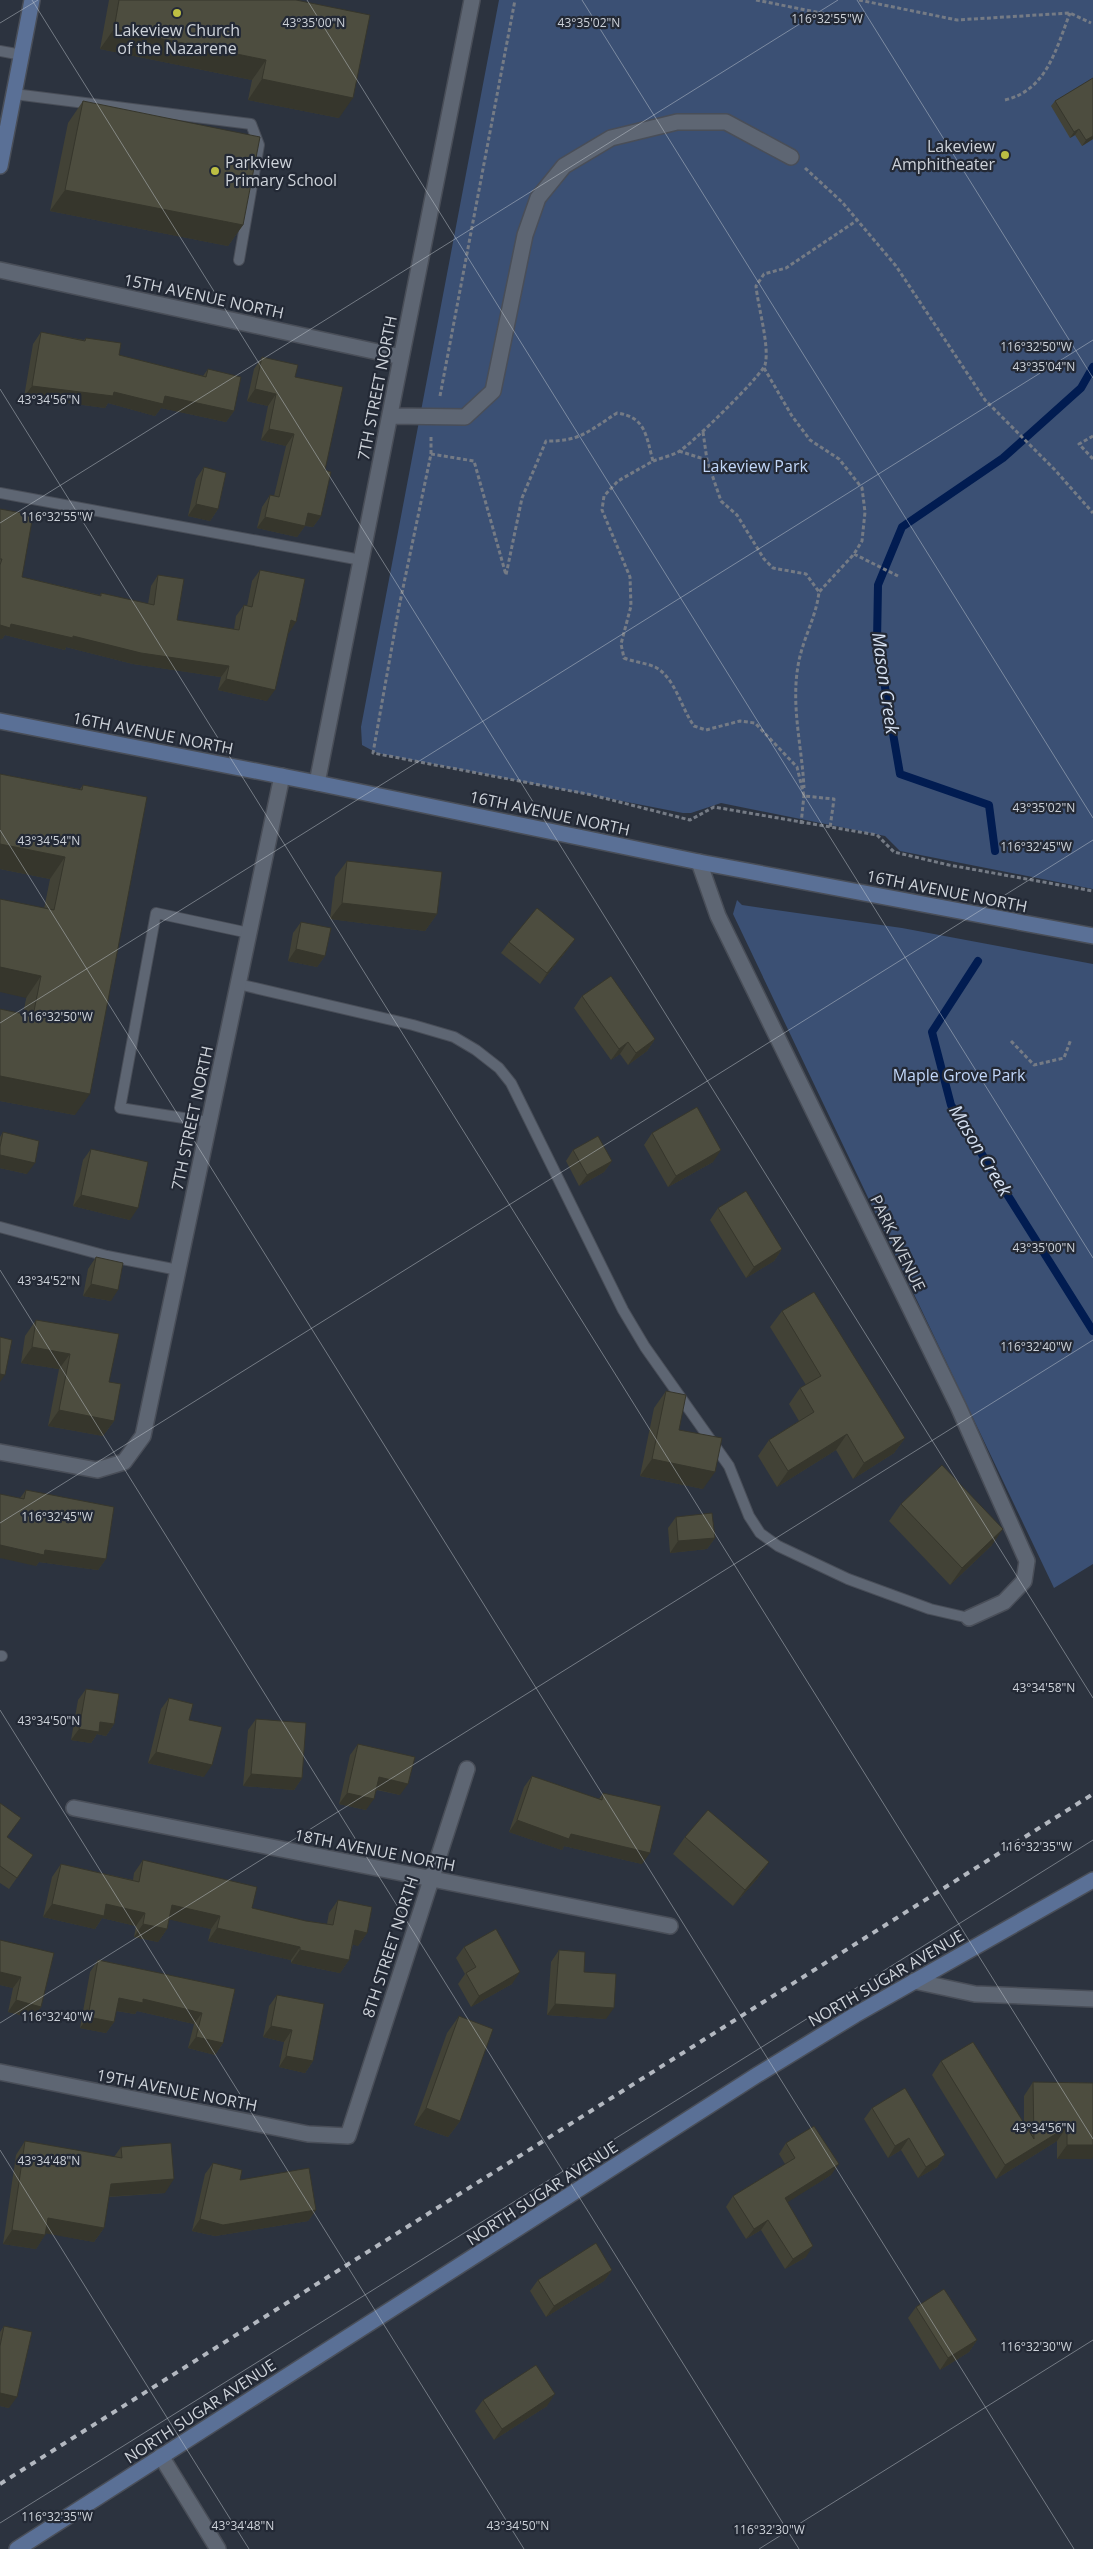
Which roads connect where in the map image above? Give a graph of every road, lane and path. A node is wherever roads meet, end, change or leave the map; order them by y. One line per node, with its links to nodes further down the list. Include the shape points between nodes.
1 (32, 0): 10 (street)
2 (472, 0): 18 (street, 7TH STREET NORTH)
3 (515, 0): 20 (path)
4 (756, 0): 7 (path)
5 (859, 0): 6 (path, via 957,20)
6 (1070, 13): 8 (path); 12 (path, via 1046,71 1034,86 1020,96)
7 (831, 15)
8 (1091, 23)
9 (0, 51): 10 (lane)
10 (22, 55): 11 (street)
11 (14, 94): 14 (street); 16 (lane, via 251,124 259,145)
12 (1006, 100)
13 (791, 157): 15 (path, via 822,181); 21 (street, via 726,122 677,122 611,138 564,166 538,198 524,235 493,392 466,416)
14 (0, 166)
15 (856, 221): 19 (path, via 786,268 764,274 756,286 766,344); 31 (path, via 896,266 985,400)
16 (239, 260)
17 (0, 270): 18 (street, 15TH AVENUE NORTH)
18 (401, 356): 21 (street, 7TH STREET NORTH)
19 (764, 368): 22 (path); 32 (path, via 810,440 839,459 862,488 865,512 862,541)
20 (440, 396)
21 (390, 416): 33 (street, 7TH STREET NORTH)
22 (703, 432): 25 (path); 28 (path)
23 (430, 434): 26 (path)
24 (1093, 436): 27 (path, via 1079,444)
25 (679, 451): 28 (path); 29 (path)
26 (432, 454): 29 (path, via 474,461 506,575 522,498 546,441 563,441 586,434 617,413 631,415 643,426); 40 (path, via 399,607 373,753 592,795 690,820 714,807)
27 (1093, 458)
28 (707, 460): 35 (path, via 721,502 737,514 764,559 773,568 806,574)
29 (653, 461): 39 (path, via 618,481 604,496 602,510 630,577 631,606 621,644 624,658 653,666 668,676 694,726 706,730 740,721 755,723 796,767)
30 (0, 493): 33 (lane)
31 (1093, 513)
32 (854, 554): 34 (path); 35 (path)
33 (361, 560): 38 (street, 7TH STREET NORTH)
34 (898, 576)
35 (819, 592): 39 (path, via 817,611 805,636 798,666 796,721)
36 (0, 721): 37 (street, 16TH AVENUE NORTH)
37 (282, 776): 38 (street, 16TH AVENUE NORTH); 44 (street, 7TH STREET NORTH)
38 (317, 783): 42 (street, 16TH AVENUE NORTH)
39 (804, 796): 40 (path); 41 (path, via 834,799)
40 (801, 824): 41 (path)
41 (830, 828): 43 (path, via 877,836 894,852 948,866)
42 (699, 862): 45 (street, 16TH AVENUE NORTH); 53 (street, PARK AVENUE, via 718,916 958,1406 1027,1561 1024,1581 1004,1602)
43 (1093, 891)
44 (249, 933): 46 (street, 7TH STREET NORTH); 49 (lane, via 156,913 120,1108)
45 (1093, 936)
46 (238, 984): 49 (street, 7TH STREET NORTH); 53 (lane, via 413,1025 454,1038 499,1068 511,1083 623,1310 645,1347 725,1459 749,1516 760,1533 778,1546 848,1580 930,1609)
47 (1072, 1039): 48 (path, via 1064,1058 1034,1065)
48 (1011, 1041)
49 (209, 1122): 51 (street, 7TH STREET NORTH)
50 (0, 1227): 51 (lane, via 107,1256)
51 (178, 1270): 52 (street, 7TH STREET NORTH, via 142,1436 124,1462 96,1470)
52 (0, 1452)
53 (969, 1618)
54 (466, 1769): 56 (street, 8TH STREET NORTH)
55 (74, 1808): 56 (street, 18TH AVENUE NORTH)
56 (431, 1878): 58 (street, 18TH AVENUE NORTH); 62 (street, 8TH STREET NORTH)
57 (1093, 1880): 59 (street, NORTH SUGAR AVENUE)
58 (670, 1926)
59 (914, 1981): 60 (street, via 975,1994); 63 (street, NORTH SUGAR AVENUE, via 757,2074)
60 (1093, 2000)
61 (0, 2072): 62 (street, 19TH AVENUE NORTH, via 308,2134)
62 (348, 2136)
63 (161, 2456): 64 (street, NORTH SUGAR AVENUE); 65 (street)
64 (17, 2549)
65 (218, 2549)

